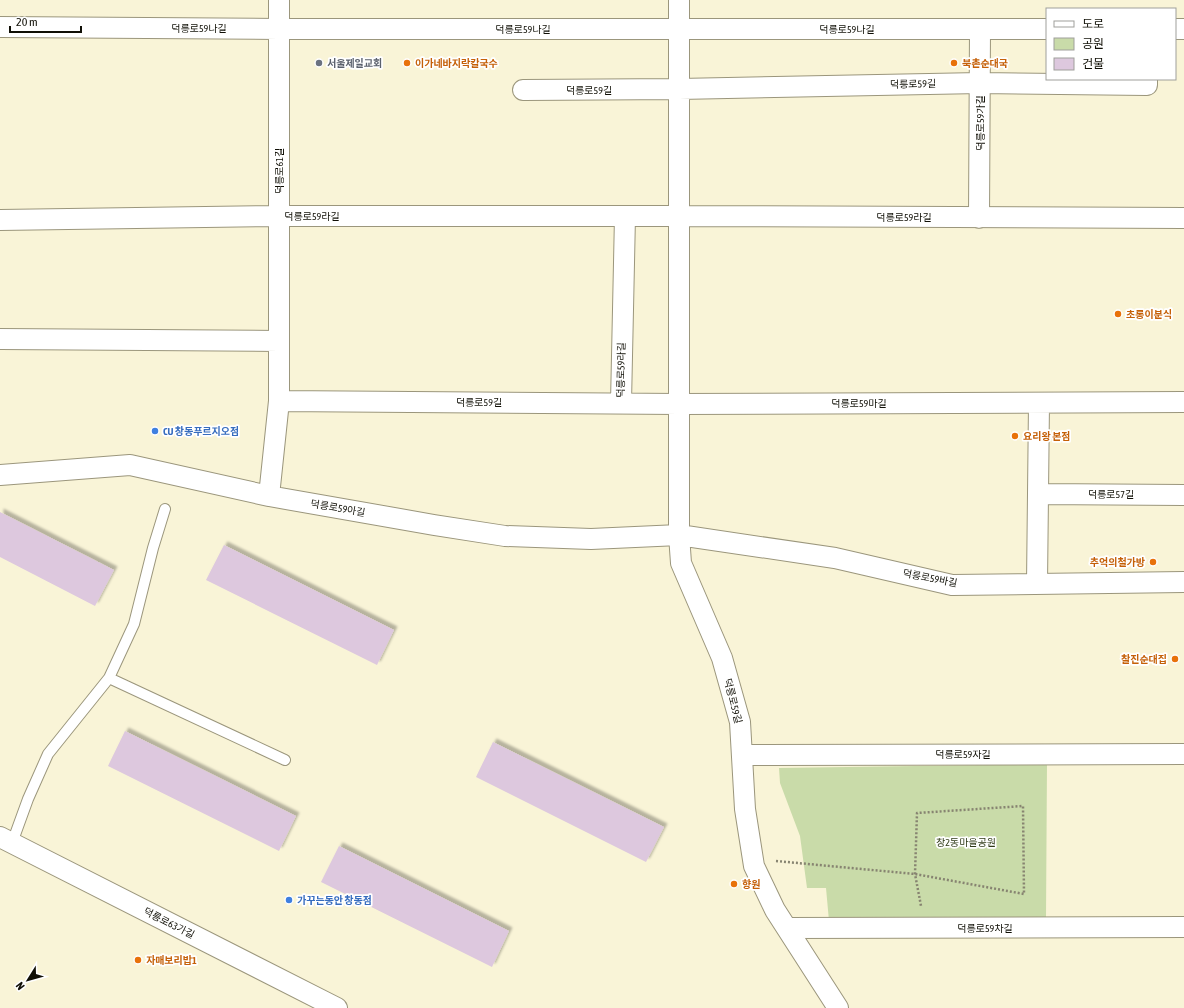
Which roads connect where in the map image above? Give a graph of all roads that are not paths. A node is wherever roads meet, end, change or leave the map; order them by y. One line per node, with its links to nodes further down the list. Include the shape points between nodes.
1 (279, 0): 4 (street, 덕릉로61길)
2 (679, 0): 5 (street, 덕릉로59길)
3 (0, 27): 4 (street, 덕릉로59나길)
4 (279, 29): 5 (street, 덕릉로59나길); 12 (street, 덕릉로61길)
5 (679, 29): 6 (street, 덕릉로59나길); 10 (street, 덕릉로59길)
6 (980, 29): 7 (street, 덕릉로59나길); 9 (street, 덕릉로59가길)
7 (1046, 29)
8 (1147, 82): 9 (street, 덕릉로59길)
9 (980, 83): 10 (street, 덕릉로59길); 15 (street, 덕릉로59가길)
10 (679, 89): 11 (street, 덕릉로59길); 14 (street, 덕릉로59길)
11 (523, 90)
12 (279, 216): 13 (street, 덕릉로59라길); 17 (street, 덕릉로59라길); 19 (street, 덕릉로61길)
13 (625, 216): 14 (street, 덕릉로59라길); 22 (street, 덕릉로59라길)
14 (679, 216): 15 (street, 덕릉로59라길); 24 (street, 덕릉로59길)
15 (979, 218): 16 (street, 덕릉로59라길)
16 (1184, 218)
17 (0, 220)
18 (0, 339): 19 (street)
19 (279, 342): 20 (street, 덕릉로61길)
20 (279, 401): 22 (street, 덕릉로59길); 28 (street, 덕릉로61길)
21 (1184, 402): 23 (street, 덕릉로59마길)
22 (621, 403): 24 (street, 덕릉로59길)
23 (1038, 403): 24 (street, 덕릉로59마길); 26 (street)
24 (679, 404): 30 (street, 덕릉로59길)
25 (0, 475): 28 (street, 덕릉로59아길, via 130,465)
26 (1038, 494): 27 (street, 덕릉로57길); 32 (street)
27 (1184, 495)
28 (269, 496): 30 (street, 덕릉로59아길, via 505,536 591,539)
29 (165, 509): 33 (lane, via 134,624)
30 (679, 535): 32 (street, 덕릉로59바길, via 835,558 952,585); 35 (street, 덕릉로59길, via 681,563 722,658 740,722)
31 (1184, 582): 32 (street, 덕릉로59바길)
32 (1037, 584)
33 (109, 678): 36 (lane); 37 (lane, via 48,754)
34 (1184, 754): 35 (street, 덕릉로59자길)
35 (742, 755): 39 (street, 덕릉로59길, via 745,809 754,866)
36 (285, 760)
37 (6, 840): 40 (street, 덕릉로63가길)
38 (1184, 927): 39 (street, 덕릉로59차길)
39 (786, 928): 41 (street, 덕릉로59길)
40 (337, 1008)
41 (838, 1008)

